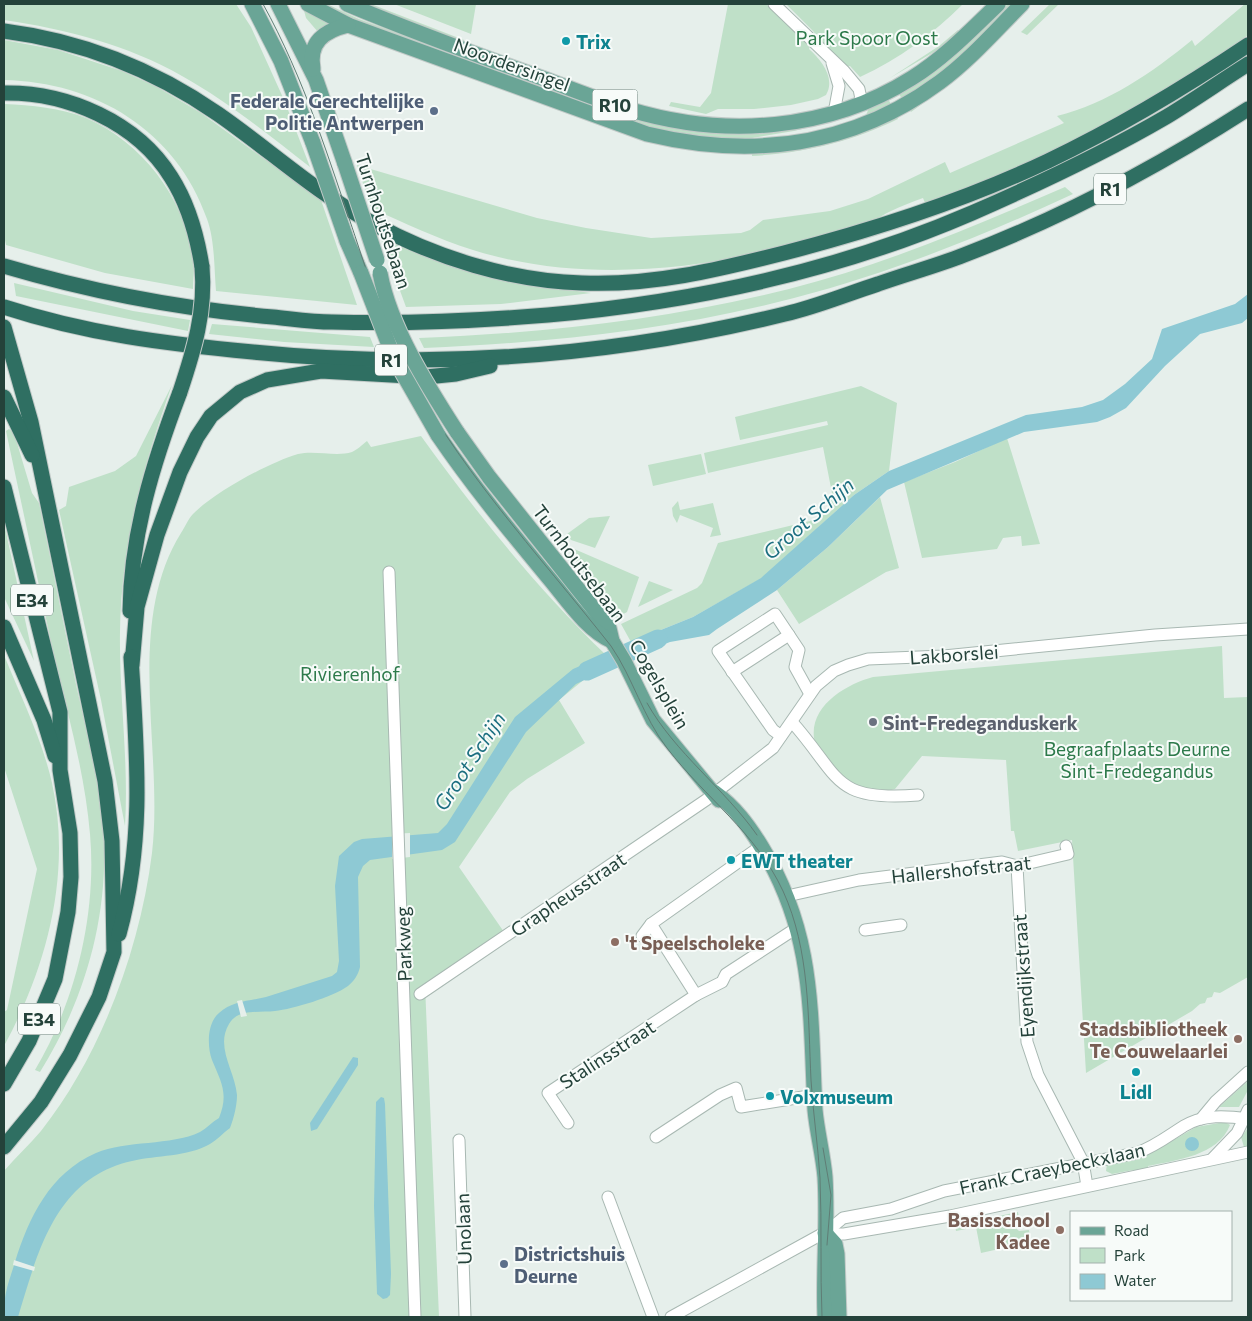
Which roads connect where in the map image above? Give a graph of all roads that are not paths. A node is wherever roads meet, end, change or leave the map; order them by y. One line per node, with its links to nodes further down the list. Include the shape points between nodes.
1 (252, 4): 29 (main road, Turnhoutsebaan, bridge, via 281,60 346,241 394,358 438,435 492,508 599,636)
2 (278, 4): 13 (main road, Turnhoutsebaan)
3 (308, 4): 8 (main road, Noordersingel / R10)
4 (348, 4): 17 (main road, Noordersingel / R10, via 608,102 677,121 770,126)
5 (774, 4): 11 (street)
6 (998, 4): 15 (main road, Noordersingel / R10, via 937,60 912,78)
7 (1022, 4): 8 (main road, Noordersingel / R10, via 942,81 902,107 828,136 754,147 703,145 647,134)
8 (348, 25): 13 (main road, via 327,33 313,46 311,60)
9 (4, 31): 10 (highway, via 78,46 158,77 219,114 356,214 407,240 490,269 582,284 660,280 727,268 843,238 904,217 982,189 1062,154 1193,82)
10 (1248, 45)
11 (828, 55): 15 (street, via 859,89); 17 (street, via 838,77 839,91)
12 (1248, 64): 18 (highway, R1, via 1165,118 970,214 835,262 747,286 673,300 464,322 329,322 160,303 50,280)
13 (316, 80): 29 (main road, Turnhoutsebaan, bridge, via 385,292 428,386 489,477 609,628)
14 (4, 93): 30 (highway, bridge, via 40,96 82,106 108,119 148,149 170,175 194,227 204,289 200,327 150,476 135,541 130,591)
15 (862, 104): 17 (main road, Noordersingel / R10)
16 (1248, 109): 21 (highway, R1, via 1185,150 1058,215 964,255 788,314 623,346)
17 (834, 113)
18 (4, 266)
19 (4, 306): 21 (highway, R1, via 44,320 152,342 330,360 466,360)
20 (4, 327): 23 (highway, E34, via 31,422)
21 (549, 353): 30 (highway, via 456,374 426,377 322,372 267,380 240,392 211,416 197,437 171,493 137,608)
22 (4, 397): 23 (highway, E34)
23 (40, 470): 47 (highway, E34, via 110,812)
24 (4, 488): 35 (highway, E34, via 60,712)
25 (389, 572): 67 (street, Parkweg)
26 (4, 627): 35 (highway, via 44,720)
27 (1248, 629): 32 (street, Lakborslei, via 950,656 868,659 834,671)
28 (789, 635): 31 (street); 31 (street, via 775,614 718,651); 32 (street, via 799,650 795,666)
29 (617, 650): 36 (main road, Cogelsplein, via 665,738)
30 (132, 665): 47 (highway, via 138,750 136,844 129,896)
31 (732, 672): 34 (street, via 772,730)
32 (810, 694): 33 (street, Lakborslei)
33 (792, 722): 34 (street, Lakborslei); 37 (street, via 848,788 875,797)
34 (781, 736): 36 (street, Lakborslei, via 773,748)
35 (60, 770): 51 (highway, E34, via 71,855 62,949 42,1013)
36 (714, 792): 38 (main road, Cogelsplein, via 732,805); 48 (street, Grapheusstraat, via 637,848)
37 (918, 795)
38 (760, 846): 41 (main road); 42 (street)
39 (1066, 846): 40 (street, Hallershofstraat, via 1068,854)
40 (1017, 866): 41 (street, Hallershofstraat, via 1002,862 859,880); 61 (street, Eyendijkstraat, via 1027,1042 1038,1075)
41 (787, 896): 44 (main road)
42 (651, 924): 46 (street); 49 (street)
43 (901, 925): 45 (street)
44 (798, 927): 49 (street, Stalinsstraat, via 726,974 722,982); 52 (main road, via 809,990)
45 (865, 930)
46 (642, 936)
47 (114, 952): 58 (highway, E34, via 99,997 74,1048 41,1102)
48 (420, 994)
49 (696, 995): 55 (street, Stalinsstraat, via 548,1093)
50 (1248, 1072): 54 (street)
51 (4, 1084)
52 (815, 1095): 56 (street, via 741,1107 736,1088); 66 (main road, via 824,1177)
53 (1247, 1116): 54 (street, Frank Craeybeckxlaan); 60 (street, via 1237,1133)
54 (1201, 1119): 61 (street, Frank Craeybeckxlaan, via 1138,1153)
55 (568, 1123)
56 (656, 1137)
57 (459, 1140): 68 (street, Unolaan)
58 (4, 1147)
59 (1247, 1153): 60 (street, Frank Craeybeckxlaan)
60 (1213, 1158): 62 (street, Frank Craeybeckxlaan)
61 (1083, 1162): 62 (street, Eyendijkstraat); 64 (street, Frank Craeybeckxlaan, via 944,1191)
62 (1088, 1186): 65 (street, Frank Craeybeckxlaan)
63 (608, 1197): 69 (street)
64 (909, 1202): 65 (street); 66 (street, Frank Craeybeckxlaan, via 891,1209 843,1218)
65 (914, 1221): 66 (street, Frank Craeybeckxlaan, via 844,1234)
66 (825, 1233): 70 (street); 71 (main road); 72 (main road, via 835,1244 837,1254)
67 (415, 1317)
68 (465, 1317)
69 (653, 1317)
70 (671, 1317)
71 (825, 1317)
72 (840, 1317)

